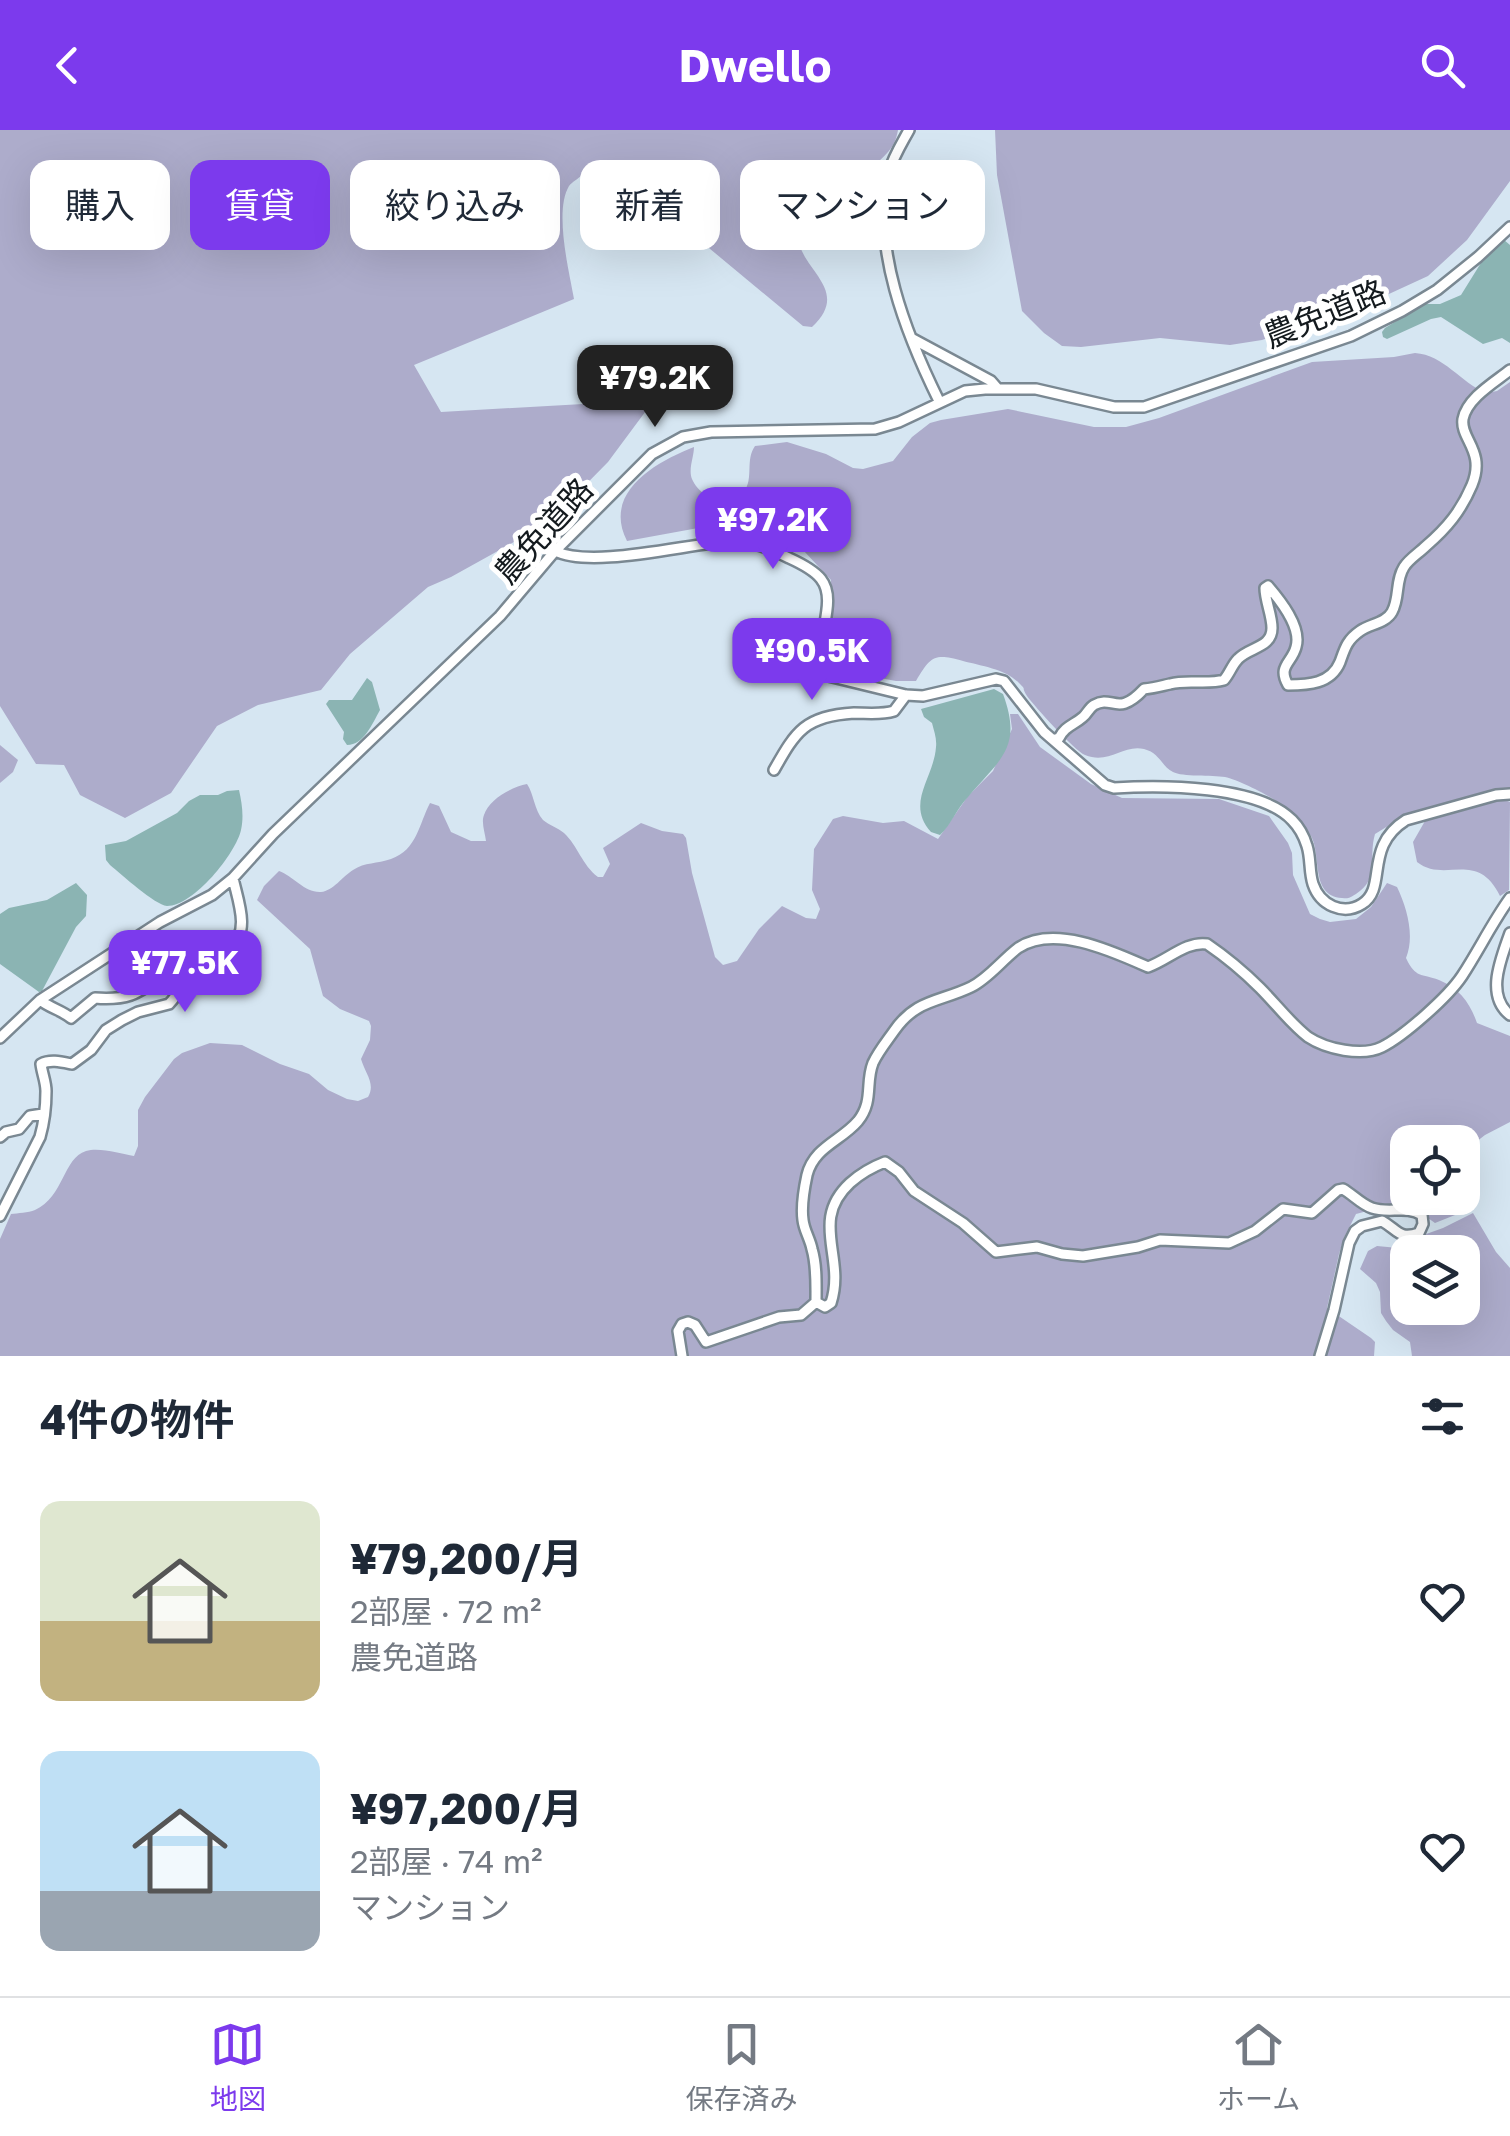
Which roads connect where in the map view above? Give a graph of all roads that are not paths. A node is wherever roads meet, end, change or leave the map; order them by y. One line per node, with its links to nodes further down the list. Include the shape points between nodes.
1 (909, 130): 3 (street, via 890,168 883,213)
2 (1509, 230): 5 (street, 農免道路, via 1437,290 1368,328 1144,407)
3 (910, 338): 5 (street); 6 (street)
4 (1510, 370): 9 (street, via 1477,397 1463,420 1476,466 1454,519 1404,566 1392,613 1347,641 1335,671 1314,685 1288,686 1284,673 1297,647 1294,631 1268,586 1272,635 1235,662 1224,680 1144,688 1128,704 1098,704)
5 (998, 389): 6 (street, 農免道路)
6 (939, 401): 7 (street, 農免道路, via 875,429 683,437 652,454)
7 (555, 551): 8 (street, via 599,558 737,540 772,550 824,584 820,662 828,676); 12 (street, 農免道路, via 500,616)
8 (906, 695): 9 (street, via 932,696 996,678); 10 (street, via 894,711 840,714 804,726)
9 (1056, 739): 11 (street, via 1114,788 1215,789 1280,810 1308,847 1312,884 1335,908 1370,898 1381,846 1395,826)
10 (774, 770)
11 (1510, 794)
12 (233, 878): 15 (street, via 242,917 239,938 198,963); 16 (street, 農免道路)
13 (1510, 898): 22 (street, via 1460,979 1376,1050 1332,1047 1309,1037 1207,944 1148,966 1063,939 1030,941 974,986 909,1013 873,1064 869,1102 858,1121 811,1162 803,1222 813,1250)
14 (1510, 933): 17 (street, via 1496,987 1500,1007)
15 (179, 986): 16 (street, via 154,982 133,994 95,998 71,1018); 19 (street, via 168,1004 106,1030 72,1064 41,1064 47,1086)
16 (40, 1000): 18 (street, 農免道路)
17 (1510, 1015)
18 (0, 1038)
19 (43, 1114): 20 (street); 21 (street, via 40,1137)
20 (0, 1137)
21 (0, 1216)
22 (816, 1302): 23 (street, via 800,1315 706,1342 695,1325 682,1324); 24 (street, via 825,1307 836,1289 831,1208 857,1177 884,1162 996,1252 1038,1247 1083,1256 1160,1240 1229,1244 1283,1209 1312,1212 1343,1189 1372,1208 1422,1215 1419,1233 1409,1236 1382,1221 1355,1231)
23 (682, 1356)
24 (1320, 1356)

